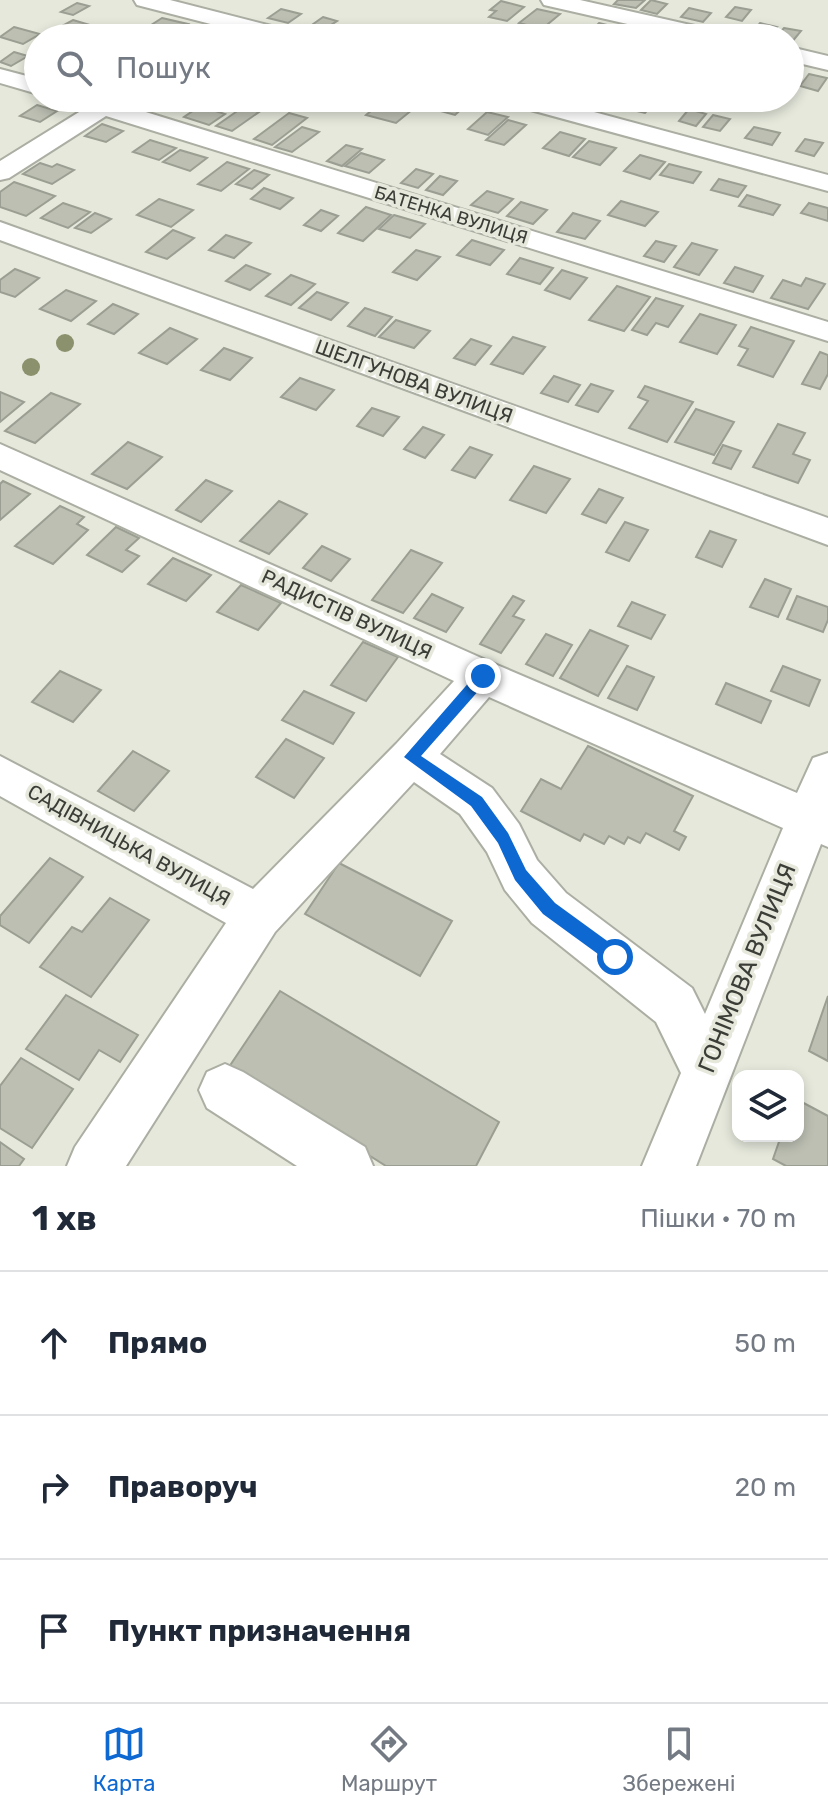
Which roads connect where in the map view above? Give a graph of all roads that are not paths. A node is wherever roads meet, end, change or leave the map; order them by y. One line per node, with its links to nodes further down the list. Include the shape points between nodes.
1 (145, 0): 4 (street)
2 (552, 0): 6 (street)
3 (258, 8): 4 (street)
4 (235, 23): 5 (street)
5 (239, 24)
6 (657, 24)
7 (804, 57): 8 (street)
8 (828, 63)
9 (0, 76): 10 (street)
10 (24, 83)
11 (95, 112): 14 (street)
12 (142, 112): 17 (street, БАТЕНКА ВУЛИЦЯ)
13 (566, 112): 15 (street)
14 (0, 172)
15 (828, 183)
16 (0, 230): 19 (street, ШЕЛГУНОВА ВУЛИЦЯ)
17 (828, 332)
18 (0, 456): 20 (street, РАДИСТІВ ВУЛИЦЯ)
19 (828, 532)
20 (483, 676): 21 (street); 24 (street, РАДИСТІВ ВУЛИЦЯ)
21 (411, 757): 25 (street); 26 (street, via 476,801 521,875 549,908 674,1005)
22 (828, 771): 24 (street, ГОНІМОВА ВУЛИЦЯ)
23 (0, 774): 25 (street, САДІВНИЦЬКА ВУЛИЦЯ)
24 (818, 822): 26 (street, ГОНІМОВА ВУЛИЦЯ)
25 (258, 916): 29 (street)
26 (706, 1069): 28 (street, ГОНІМОВА ВУЛИЦЯ)
27 (225, 1090): 30 (street)
28 (678, 1162)
29 (94, 1166)
30 (346, 1166)

